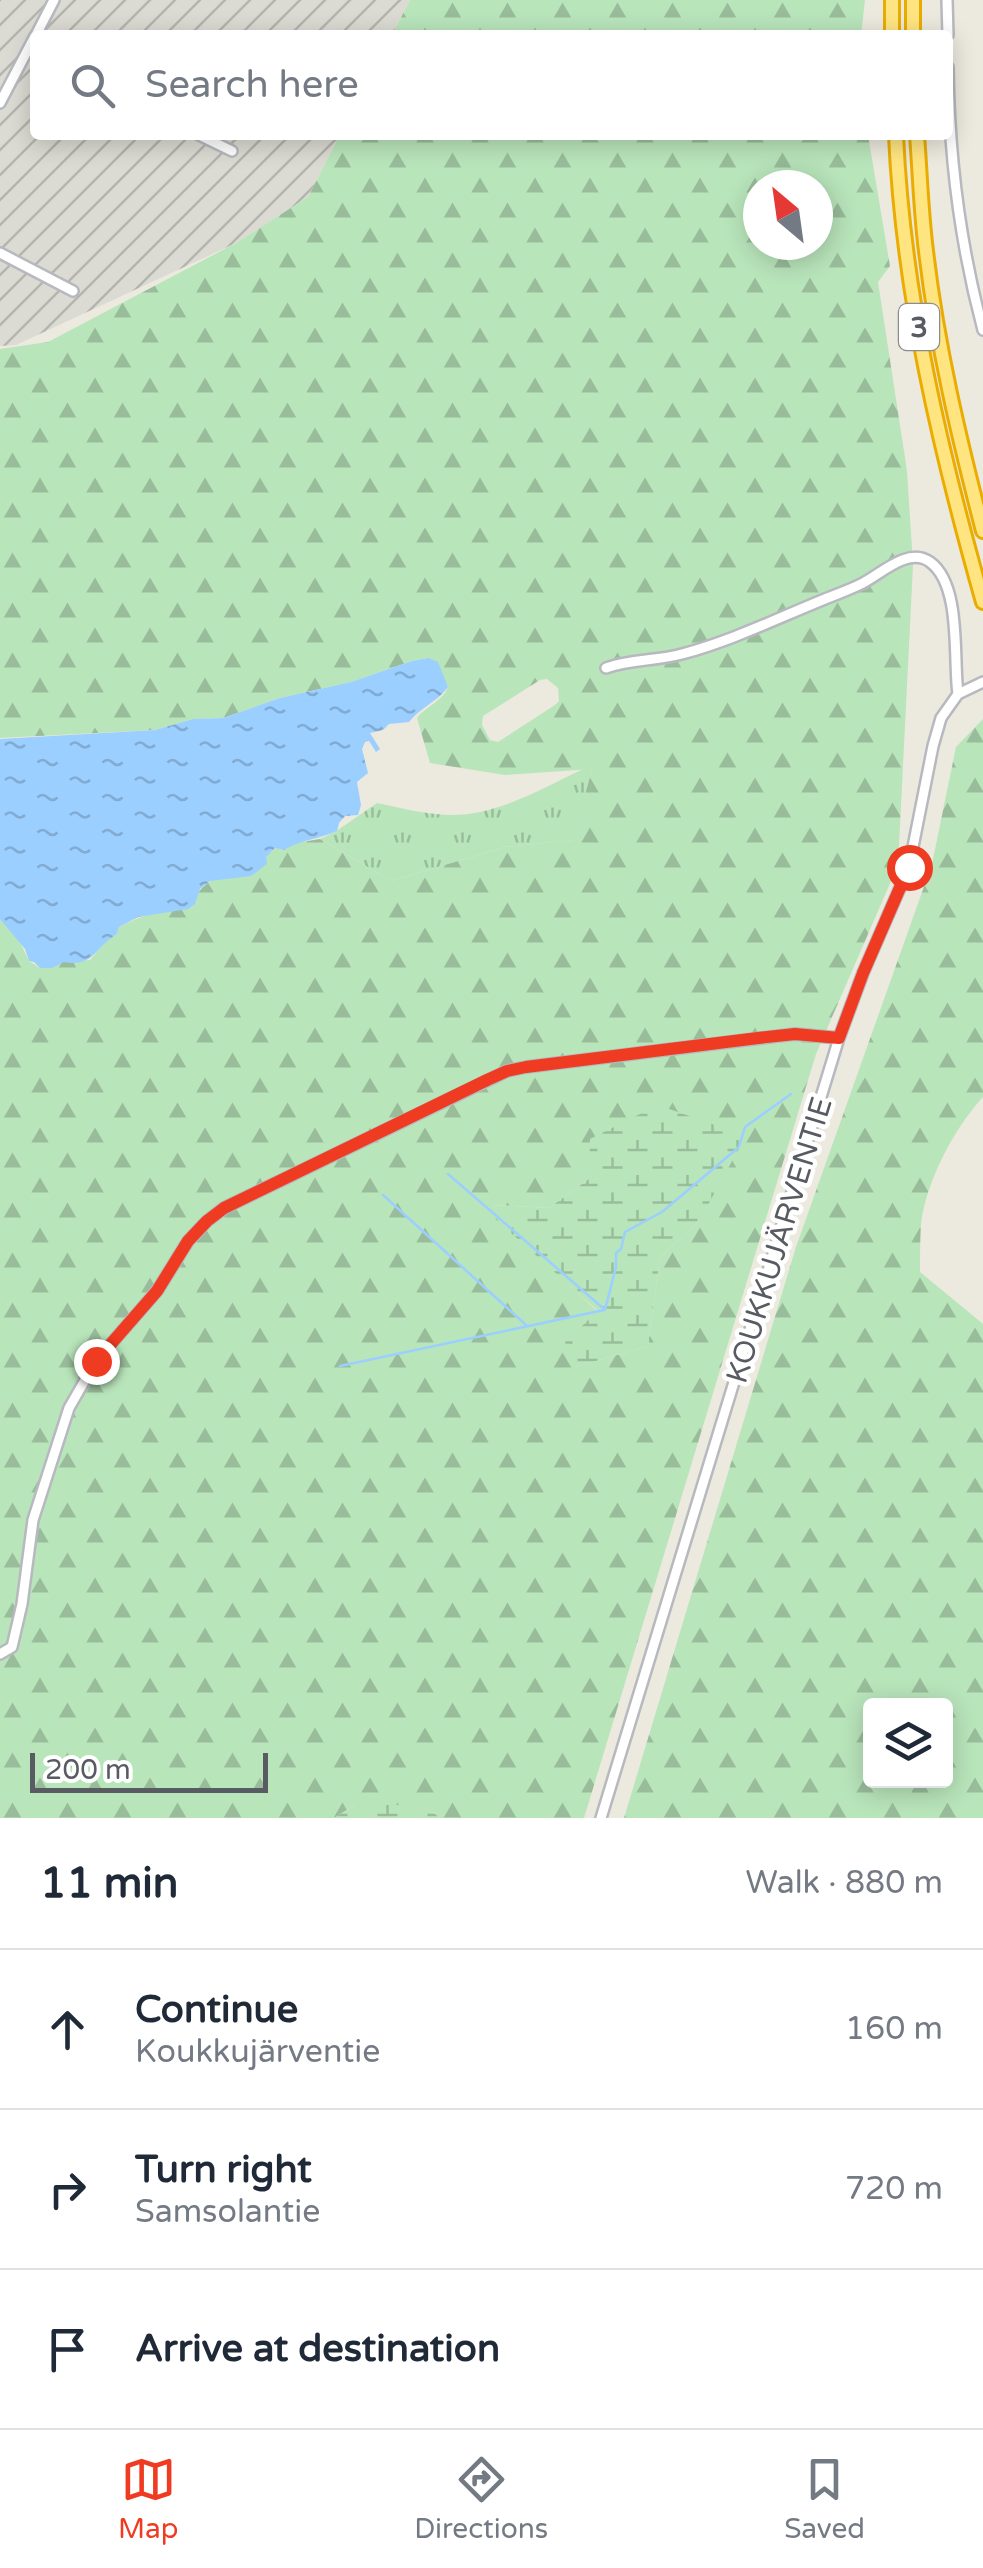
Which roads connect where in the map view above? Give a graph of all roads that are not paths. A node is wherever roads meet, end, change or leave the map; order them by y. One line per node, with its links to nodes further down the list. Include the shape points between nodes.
1 (54, 0): 5 (street)
2 (892, 0): 6 (highway)
3 (913, 0): 7 (highway)
4 (948, 0): 8 (street)
5 (38, 30)
6 (892, 30)
7 (914, 30)
8 (948, 30)
9 (30, 51): 10 (street)
10 (0, 103)
11 (209, 140): 15 (street)
12 (896, 140): 20 (highway, 3, via 927,374)
13 (917, 140): 19 (highway, 3, via 941,348)
14 (951, 140): 18 (street, via 959,225)
15 (232, 151)
16 (0, 253): 17 (street)
17 (73, 291)
18 (983, 330)
19 (983, 531)
20 (983, 602)
21 (606, 668): 23 (street, via 692,651 920,556 940,572 950,603)
22 (983, 682): 23 (street)
23 (958, 694): 24 (street, KOUKKUJÄRVENTIE, via 933,746 909,867)
24 (839, 1038): 25 (street, via 795,1034 507,1071 224,1208 188,1241 68,1408 34,1520 12,1647); 26 (street, KOUKKUJÄRVENTIE)
25 (0, 1654)
26 (601, 1818)

